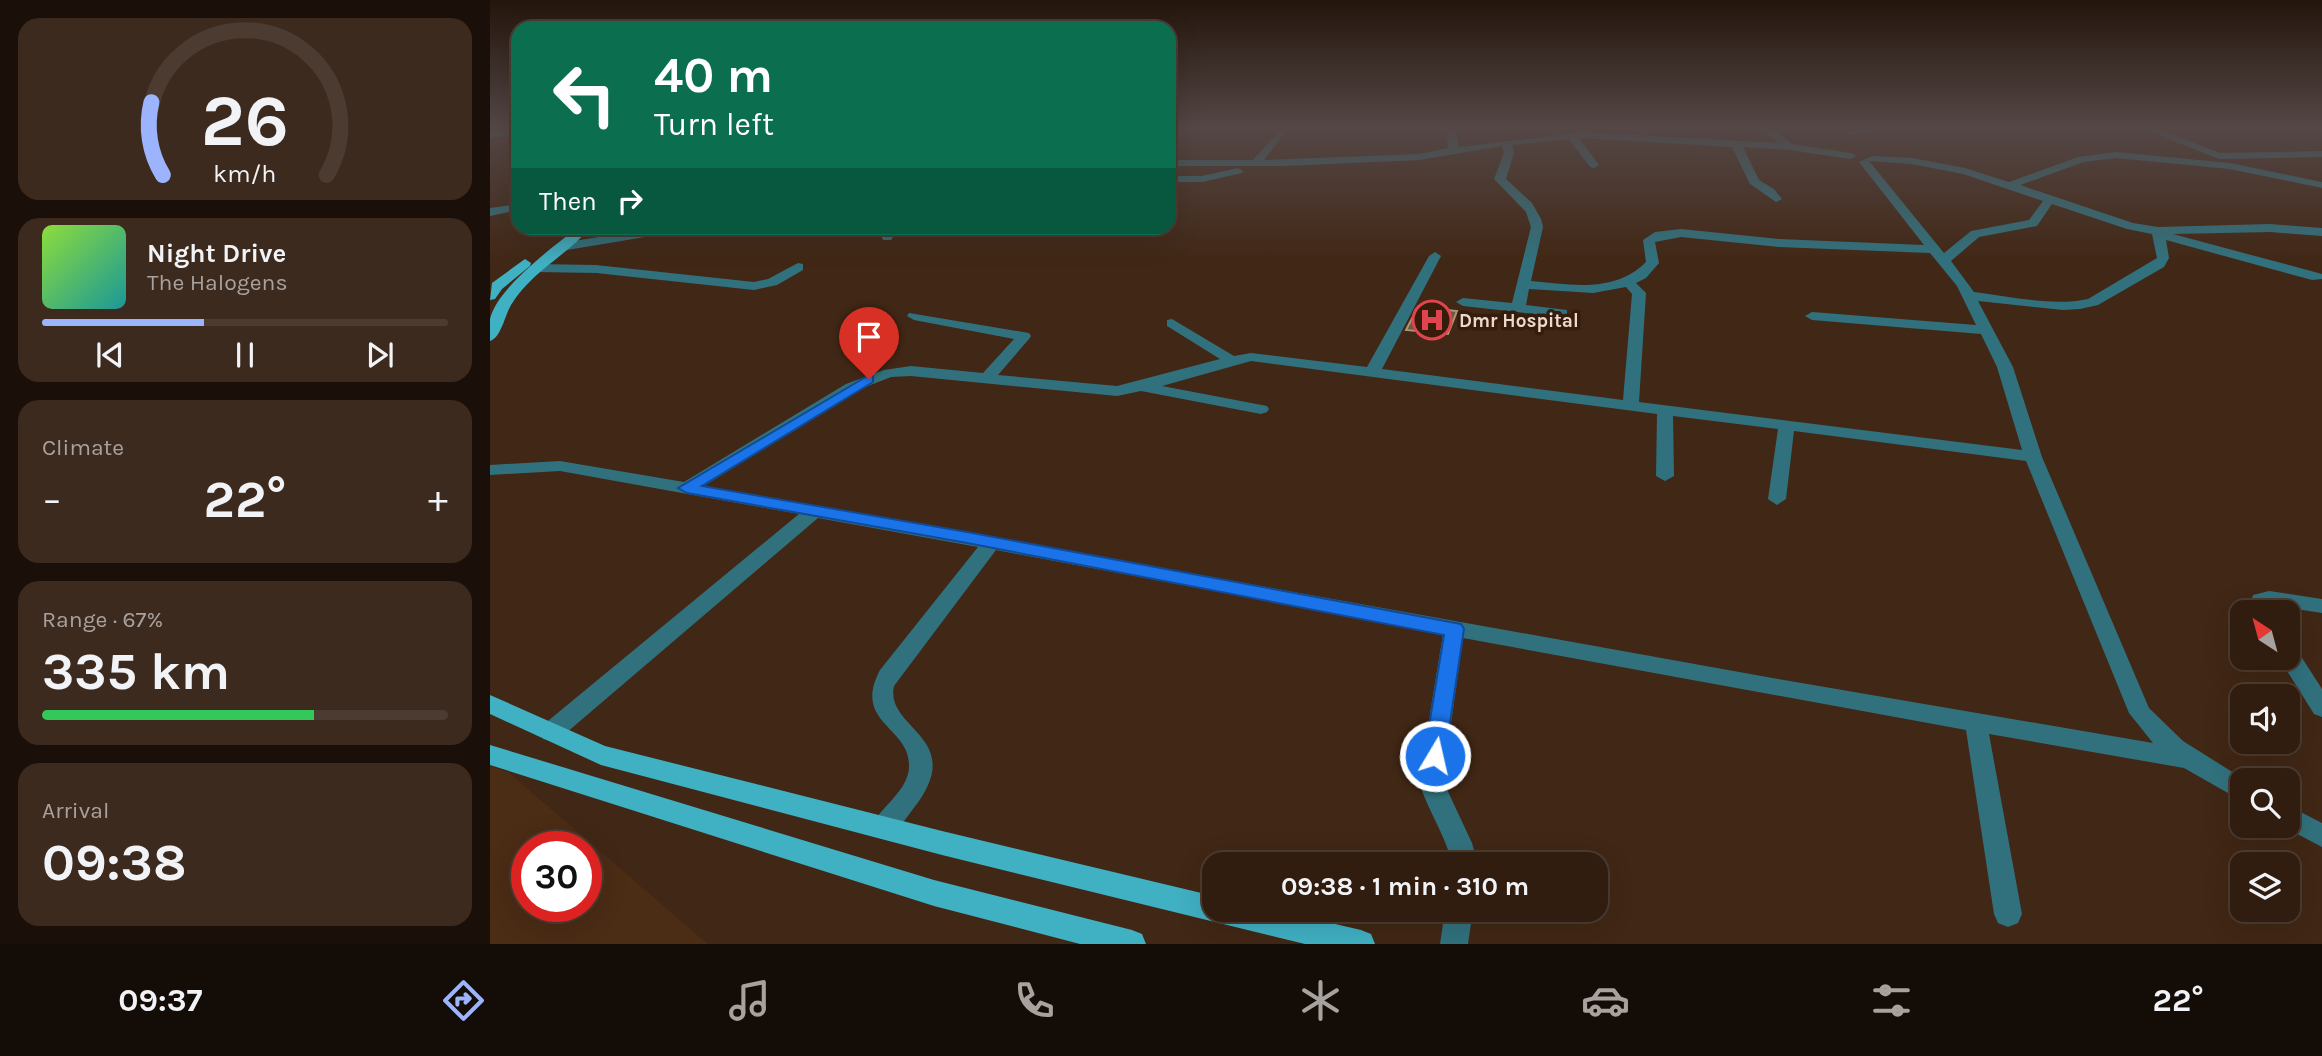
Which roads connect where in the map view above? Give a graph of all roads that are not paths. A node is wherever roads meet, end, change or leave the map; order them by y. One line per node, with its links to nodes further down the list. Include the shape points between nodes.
1 (1236, 172): 10 (street)
2 (1258, 172): 9 (street)
3 (1502, 172): 29 (street, via 1500,179 1531,206 1536,217)
4 (1749, 172): 13 (street, via 1754,183)
5 (1874, 172): 23 (street)
6 (1961, 172): 12 (street)
7 (2046, 172): 12 (street)
8 (2259, 172): 11 (street)
9 (1273, 173)
10 (1176, 179)
11 (2322, 185)
12 (2008, 186): 14 (street)
13 (1776, 199)
14 (2049, 200): 18 (street); 23 (street, via 2033,223 1975,234)
15 (511, 207): 16 (street)
16 (490, 210)
17 (2322, 232): 18 (street, via 2270,228)
18 (2158, 233): 27 (street); 31 (street, via 2163,258 2159,264 2092,302 2063,306)
19 (559, 235): 30 (main road)
20 (576, 235): 22 (main road)
21 (633, 235): 22 (street)
22 (561, 247): 26 (main road)
23 (1939, 255): 28 (street, via 1668,233 1649,240 1653,263); 31 (street)
24 (1435, 257): 41 (street)
25 (798, 267): 26 (street, via 754,286 596,269)
26 (536, 268): 39 (main road, via 511,291)
27 (2317, 276)
28 (1628, 282): 29 (street, via 1591,289); 44 (street, via 1639,293)
29 (1524, 284): 33 (street)
30 (490, 296)
31 (1969, 296): 38 (street)
32 (1463, 302): 33 (street)
33 (1518, 309): 34 (street)
34 (1562, 313)
35 (914, 316): 42 (street, via 1024,335)
36 (1812, 316): 38 (street)
37 (1172, 323): 40 (street)
38 (1986, 330): 48 (street, via 2005,367)
39 (490, 337)
40 (1231, 360): 41 (street, via 1269,357); 43 (street)
41 (1373, 370): 44 (street)
42 (987, 378): 43 (street, via 1096,391); 51 (street, via 911,371 869,379)
43 (1143, 388): 46 (street)
44 (1631, 404): 45 (street)
45 (1665, 408): 47 (street); 50 (street)
46 (1261, 410)
47 (1787, 424): 48 (street); 52 (street)
48 (2034, 457): 66 (street, via 2140,713)
49 (490, 470): 51 (street, via 560,466)
50 (1665, 476)
51 (687, 488): 53 (street)
52 (1777, 499)
53 (816, 510): 54 (street); 64 (street)
54 (992, 542): 59 (street); 69 (street, via 881,691 885,706 919,751 922,765 919,780)
55 (2260, 600): 56 (street)
56 (2282, 600)
57 (2300, 603): 58 (street)
58 (2322, 606)
59 (1454, 629): 63 (street); 71 (street, via 1431,781)
60 (2299, 670): 61 (street)
61 (2320, 701)
62 (490, 704): 64 (main road)
63 (1976, 723): 66 (street); 73 (street)
64 (551, 732): 69 (main road, via 601,755)
65 (490, 755): 76 (main road, via 934,893)
66 (2185, 758): 67 (street)
67 (2230, 784)
68 (2300, 823): 70 (street)
69 (883, 828): 72 (main road)
70 (2322, 836)
71 (1462, 852)
72 (1202, 906)
73 (2008, 914)
74 (1270, 922): 77 (main road)
75 (1457, 922): 78 (street)
76 (1132, 944)
77 (1361, 944)
78 (1454, 944)

